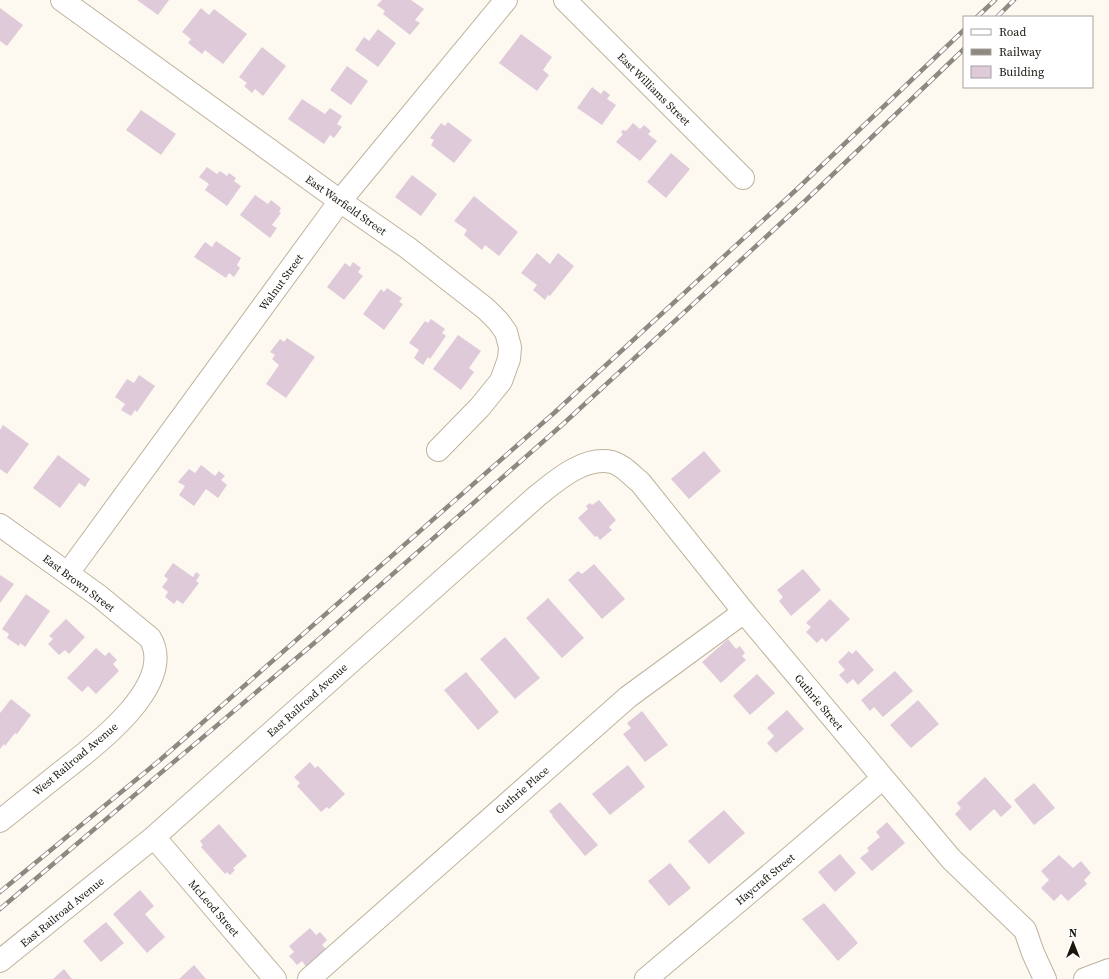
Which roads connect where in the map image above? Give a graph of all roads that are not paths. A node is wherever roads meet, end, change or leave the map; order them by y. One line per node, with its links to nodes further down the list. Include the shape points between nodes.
1 (62, 0): 5 (street, East Warfield Street)
2 (506, 0): 5 (street, Walnut Street)
3 (565, 0): 4 (street, East Williams Street)
4 (743, 178)
5 (340, 202): 6 (street, East Warfield Street, via 408,248 460,288 498,320 506,332 510,347 509,359 501,380 480,407); 9 (street, Walnut Street)
6 (438, 450)
7 (622, 467): 10 (street, Guthrie Street, via 640,482); 14 (street, East Railroad Avenue, via 612,462 585,465 563,476 537,496)
8 (0, 525): 9 (street, East Brown Street)
9 (68, 573): 11 (street, East Brown Street, via 150,638)
10 (744, 612): 12 (street, Guthrie Street); 18 (street, Guthrie Place, via 628,697)
11 (154, 645): 13 (street, West Railroad Avenue, via 154,671 136,704 102,740)
12 (883, 778): 19 (street, Haycraft Street); 20 (street, Guthrie Street, via 950,859 1025,930)
13 (0, 821)
14 (154, 837): 15 (street, East Railroad Avenue); 17 (street, McLeod Street)
15 (0, 961)
16 (1109, 970): 21 (street)
17 (275, 979)
18 (309, 979)
19 (646, 979)
20 (1046, 979)
21 (1085, 979)

